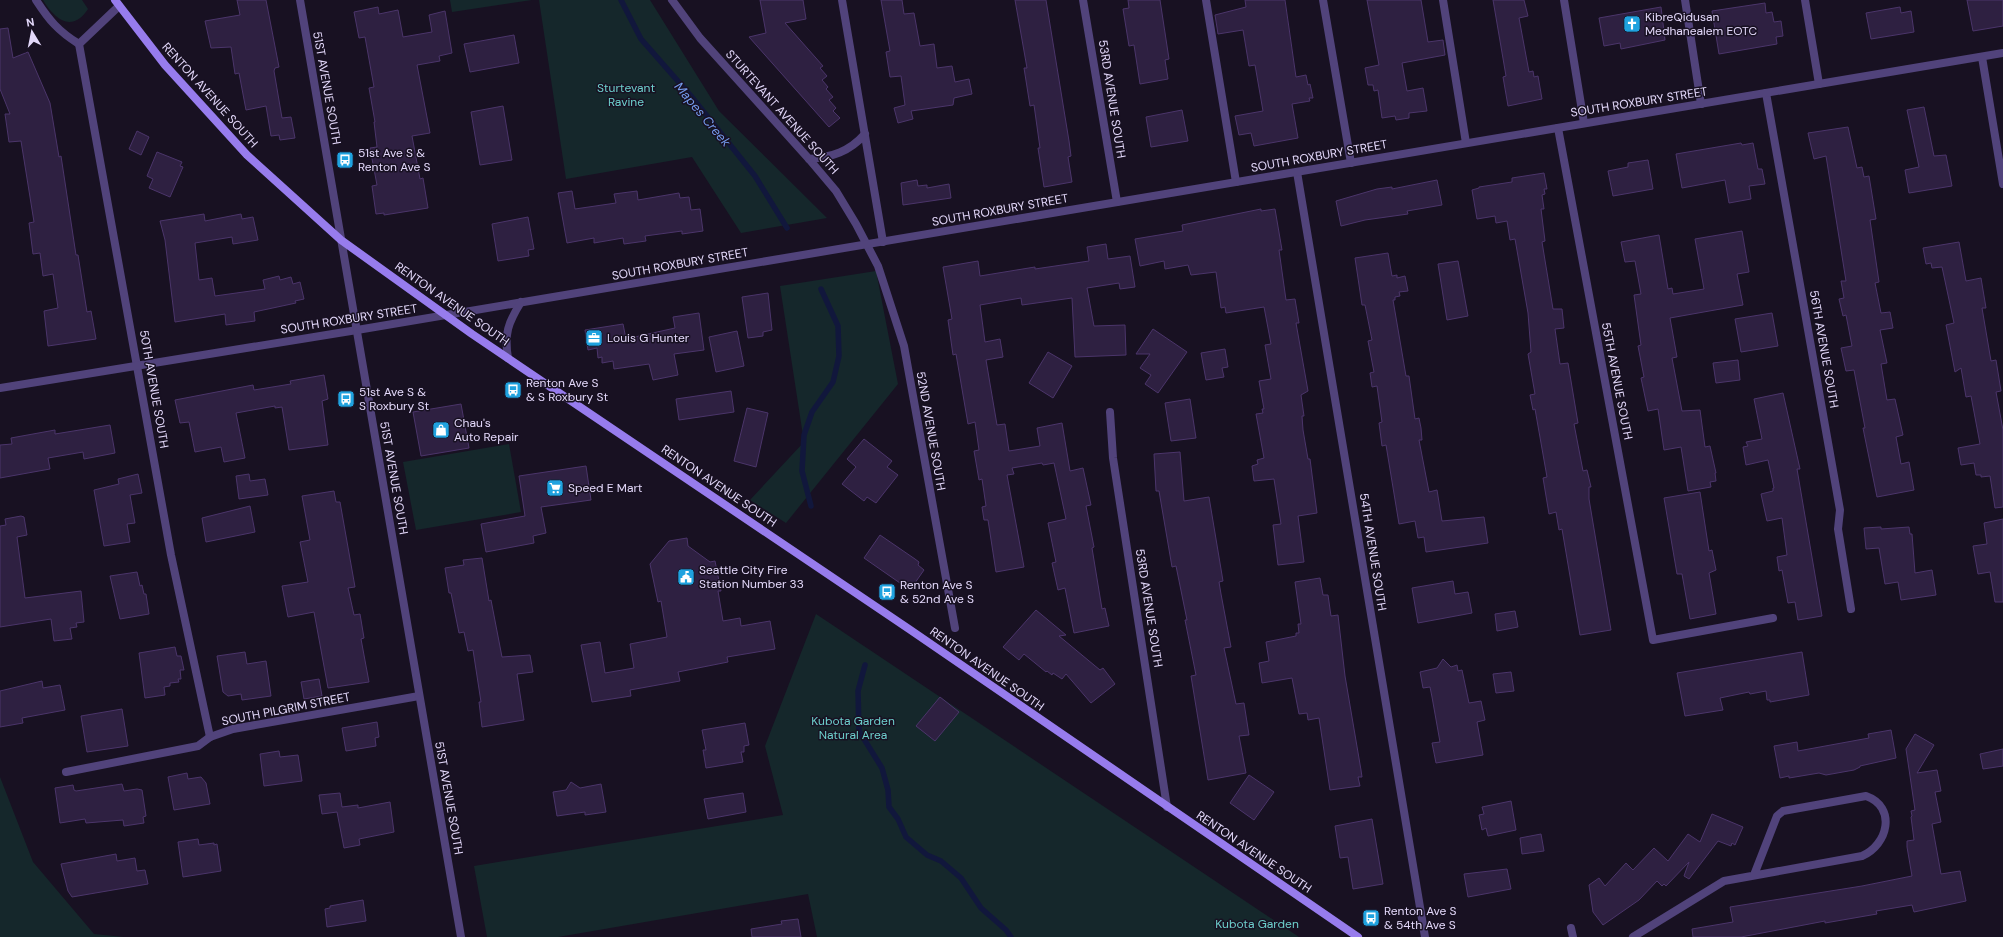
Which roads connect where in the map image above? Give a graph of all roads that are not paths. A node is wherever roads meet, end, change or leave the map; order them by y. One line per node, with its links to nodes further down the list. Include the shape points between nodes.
1 (36, 0): 13 (street, via 49,20 63,34)
2 (300, 0): 29 (street, 51ST AVENUE SOUTH)
3 (672, 0): 23 (street, STURTEVANT AVENUE SOUTH, via 700,38)
4 (842, 0): 21 (street)
5 (1083, 0): 28 (street, 53RD AVENUE SOUTH)
6 (1206, 0): 26 (street)
7 (1323, 0): 24 (street)
8 (1442, 0): 22 (street)
9 (1564, 0): 19 (street)
10 (1685, 0): 18 (street)
11 (1805, 0): 16 (street)
12 (117, 3): 13 (street); 29 (main road, RENTON AVENUE SOUTH, via 165,65 247,155)
13 (79, 44): 36 (street, 50TH AVENUE SOUTH)
14 (2003, 53): 15 (street, SOUTH ROXBURY STREET)
15 (1982, 57): 16 (street, SOUTH ROXBURY STREET); 27 (street)
16 (1819, 84): 17 (street, SOUTH ROXBURY STREET)
17 (1766, 93): 18 (street, SOUTH ROXBURY STREET); 39 (street, 56TH AVENUE SOUTH, via 1840,510 1838,529)
18 (1701, 104): 19 (street, SOUTH ROXBURY STREET)
19 (1584, 123): 20 (street, SOUTH ROXBURY STREET)
20 (1558, 128): 22 (street, SOUTH ROXBURY STREET); 40 (street, 55TH AVENUE SOUTH, via 1653,640)
21 (864, 134): 23 (street, via 856,144 843,152); 30 (street)
22 (1466, 143): 24 (street, SOUTH ROXBURY STREET)
23 (809, 159): 31 (street, STURTEVANT AVENUE SOUTH, via 836,191)
24 (1351, 163): 25 (street, SOUTH ROXBURY STREET)
25 (1297, 172): 26 (street, SOUTH ROXBURY STREET); 50 (street, 54TH AVENUE SOUTH)
26 (1236, 182): 28 (street, SOUTH ROXBURY STREET)
27 (2003, 184)
28 (1117, 202): 30 (street, SOUTH ROXBURY STREET)
29 (341, 240): 33 (main road, RENTON AVENUE SOUTH); 34 (street, 51ST AVENUE SOUTH)
30 (883, 242): 31 (street, SOUTH ROXBURY STREET)
31 (867, 244): 32 (street, SOUTH ROXBURY STREET); 41 (street, 52ND AVENUE SOUTH, via 878,266 904,346)
32 (521, 302): 33 (street, SOUTH ROXBURY STREET); 35 (street, via 507,331)
33 (445, 315): 34 (street, SOUTH ROXBURY STREET); 35 (main road, RENTON AVENUE SOUTH)
34 (357, 330): 36 (street, SOUTH ROXBURY STREET); 42 (street, 51ST AVENUE SOUTH)
35 (508, 358): 45 (main road, RENTON AVENUE SOUTH)
36 (138, 365): 37 (street, SOUTH ROXBURY STREET); 43 (street, 50TH AVENUE SOUTH, via 171,554)
37 (0, 388)
38 (1110, 412): 45 (street, 53RD AVENUE SOUTH, via 1113,458)
39 (1851, 609)
40 (1773, 618)
41 (955, 628)
42 (419, 696): 43 (street, SOUTH PILGRIM STREET, via 233,729); 48 (street, 51ST AVENUE SOUTH)
43 (210, 737): 44 (street, SOUTH PILGRIM STREET, via 198,746)
44 (66, 772)
45 (1167, 806): 49 (main road, RENTON AVENUE SOUTH)
46 (1754, 876): 46 (street, via 1869,853 1882,839 1885,827 1883,810 1878,802 1866,796 1783,811 1777,816); 52 (street, via 1715,885)
47 (1571, 928): 51 (street)
48 (462, 937)
49 (1358, 937)
50 (1425, 937)
51 (1573, 937)
52 (1633, 937)

